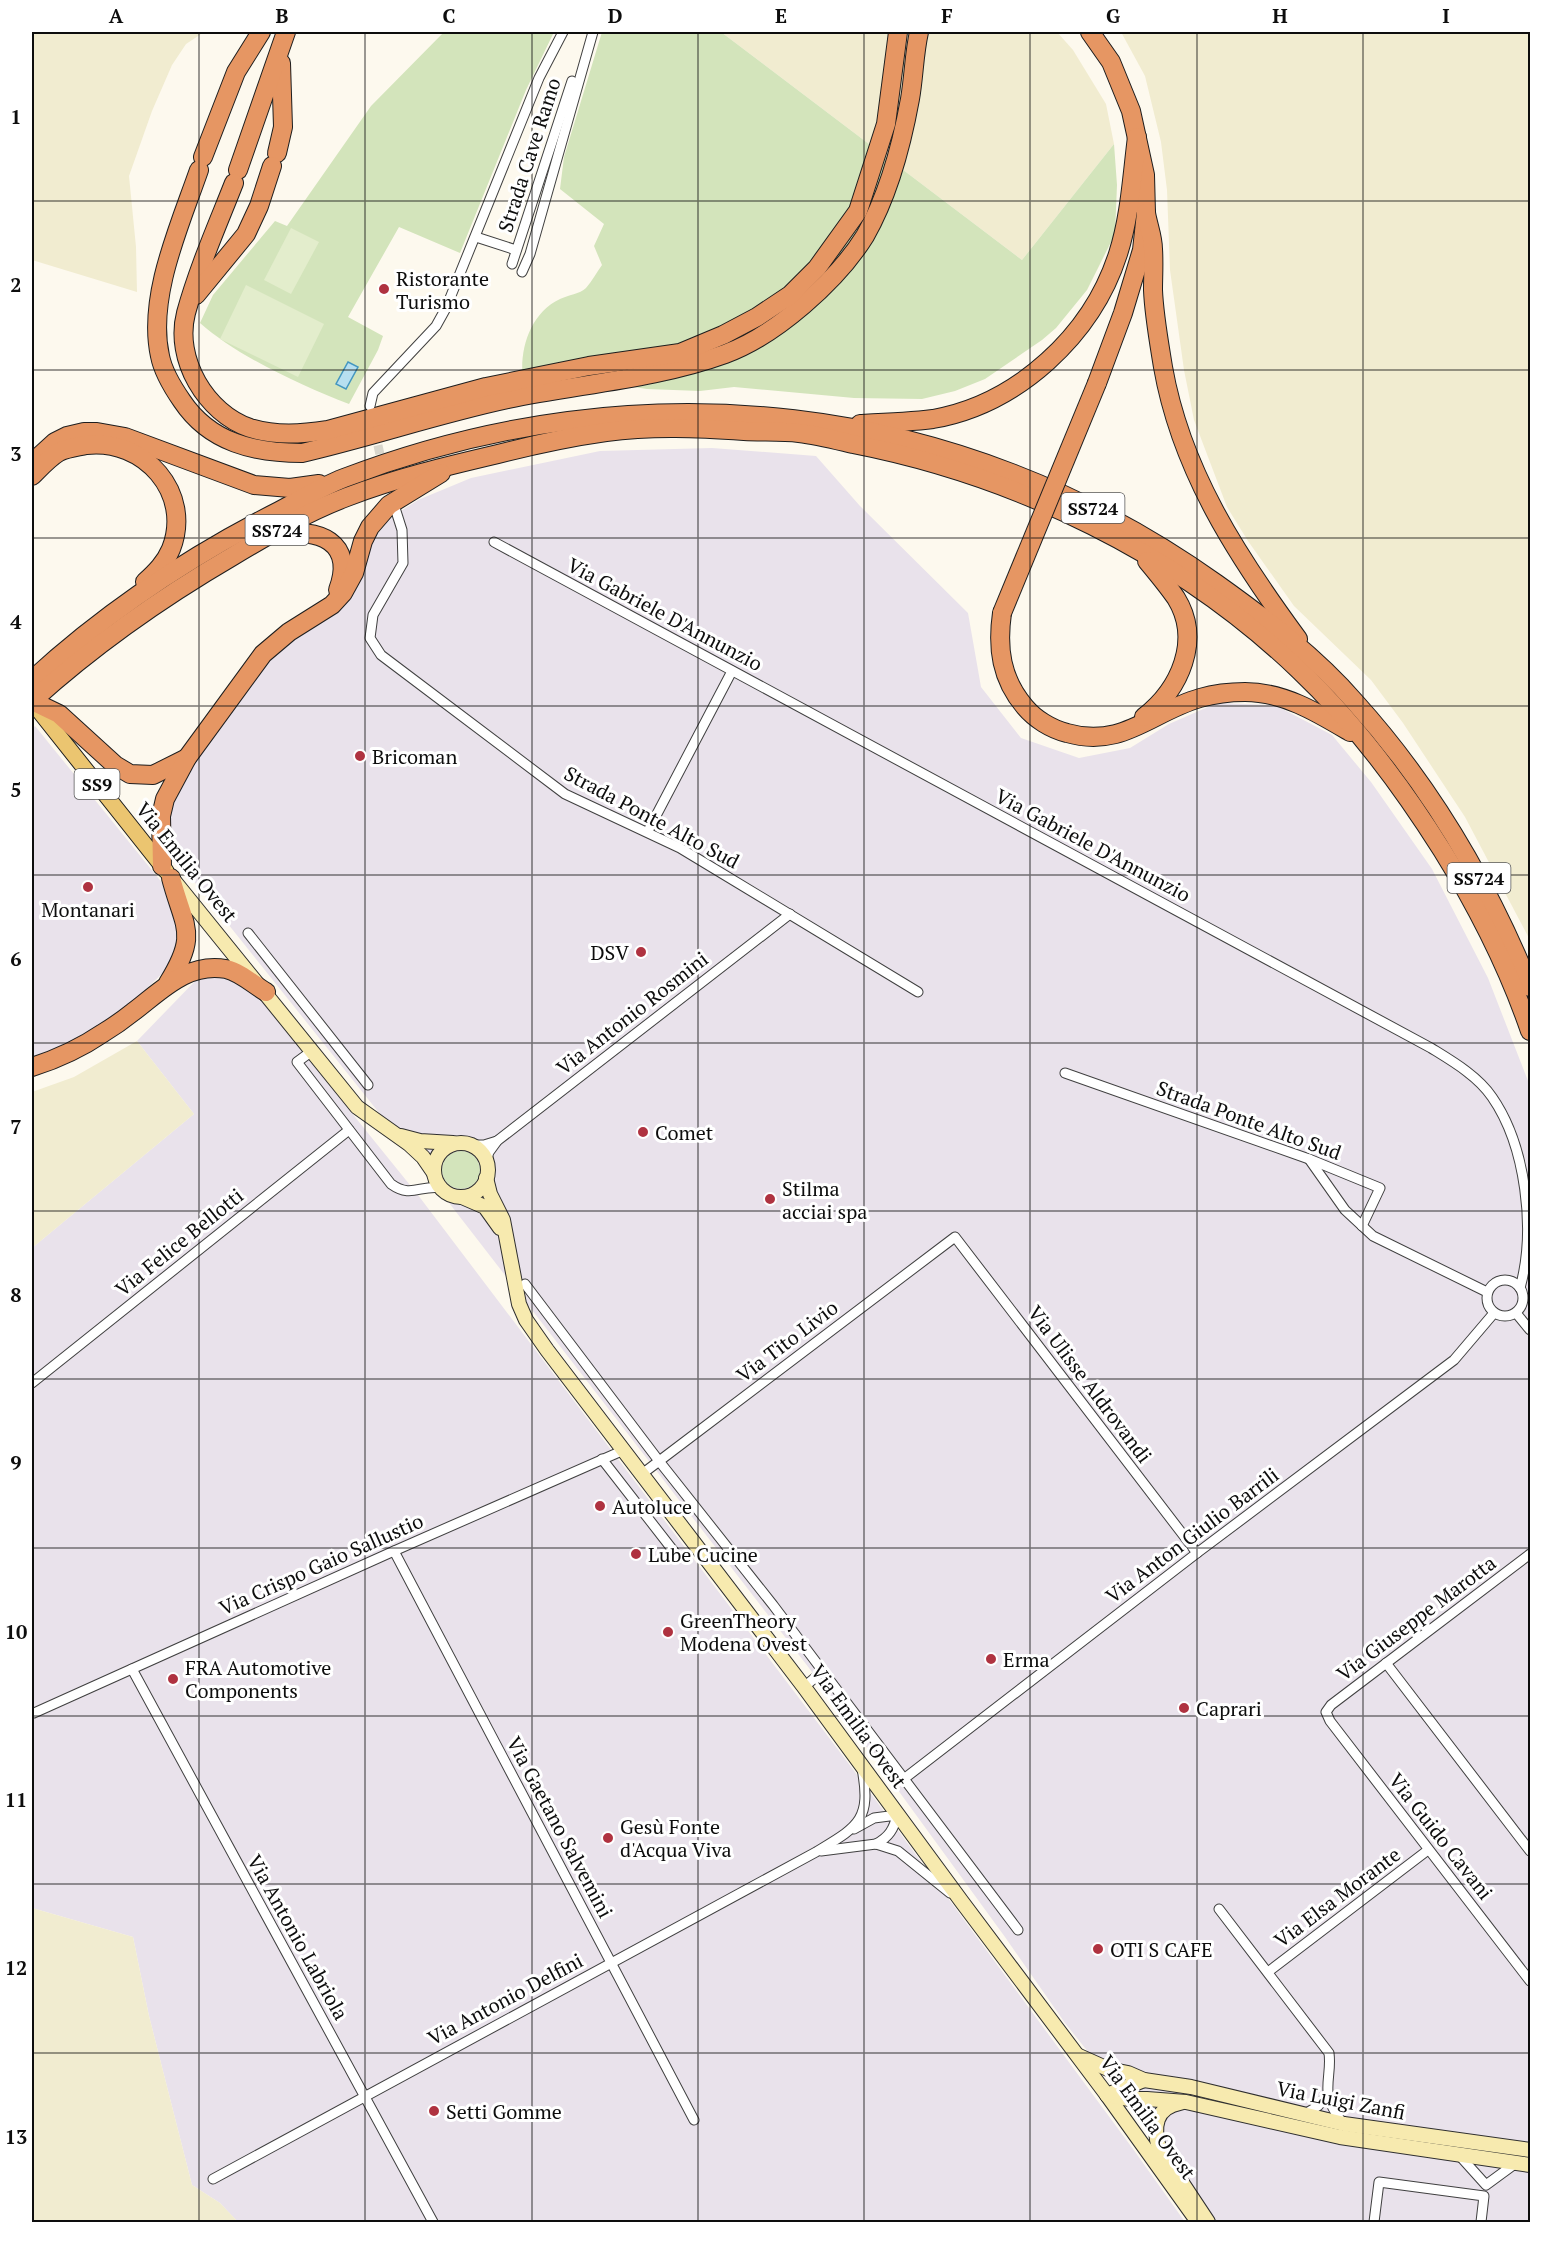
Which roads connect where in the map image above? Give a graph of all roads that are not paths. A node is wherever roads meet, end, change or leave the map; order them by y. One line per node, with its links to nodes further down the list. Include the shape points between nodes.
1 (261, 32): 10 (highway, via 236,72 201,163 163,280 158,338 164,369 200,423 249,449 274,453 302,453 506,400 677,368 727,353 759,337 826,285 865,236 892,175 910,97)
2 (286, 32): 9 (highway)
3 (563, 32): 13 (street, Strada Cave Ramo, via 539,78)
4 (592, 32): 14 (street, Strada Cave Ramo); 16 (street, Strada Cave Ramo)
5 (897, 32): 17 (highway, via 886,124 858,211 817,268 790,295 723,335 680,353 486,387 328,430 275,433 231,419 201,388 190,367 184,341)
6 (919, 32): 10 (highway)
7 (926, 32): 10 (highway)
8 (1090, 32): 11 (highway, via 1112,62 1125,91)
9 (280, 52): 17 (highway); 17 (highway, via 283,127 259,206 246,234)
10 (915, 53)
11 (1137, 137): 12 (highway); 19 (highway, via 1125,228 1104,291 1072,336 1034,375 984,404 950,414)
12 (1146, 213): 30 (highway, via 1153,247 1153,292 1163,368 1185,448 1224,530 1251,574); 34 (highway, bridge, via 1142,250 1123,313 1002,613 998,638 1001,662 1014,694 1046,724 1087,739)
13 (476, 237): 14 (street, Strada Cave Ramo); 18 (street, Strada Cave Ramo, via 453,296 436,326 373,393)
14 (516, 250): 15 (street)
15 (512, 264)
16 (522, 272)
17 (191, 301)
18 (370, 406)
19 (836, 426): 23 (highway, SS724, via 803,419 724,414 582,418 461,440); 30 (highway, SS724, via 926,444 981,461 1089,506 1178,556)
20 (462, 462): 25 (highway, SS724, via 402,477 343,499); 27 (highway, SS724, via 608,432 688,428 800,433 922,459 977,476 1034,498); 28 (highway, via 388,505 363,541 354,573 343,593)
21 (32, 463): 23 (highway, via 67,436 97,432 125,437 254,485 290,488)
22 (32, 476): 29 (highway, via 59,452 99,444 141,456 165,484 175,516 171,549 157,571 120,601)
23 (338, 480): 29 (highway, SS724, via 229,537)
24 (395, 508): 37 (street, Strada Ponte Alto Sud, via 402,530 403,563 373,615 370,638 381,655 565,794)
25 (264, 538): 28 (highway, via 304,531 332,544 339,553 342,572 338,589); 29 (highway, SS724)
26 (494, 542): 31 (street, Via Gabriele D'Annunzio)
27 (1138, 550): 34 (highway, via 1176,599 1184,616 1186,656 1180,675 1160,705); 35 (highway, SS724, via 1200,590 1267,641 1328,699)
28 (325, 609): 36 (highway, via 263,654)
29 (105, 626): 32 (highway, SS724); 33 (highway, SS724)
30 (1316, 662): 43 (highway, SS724, via 1387,739 1441,814 1477,874)
31 (732, 671): 37 (street); 67 (street, Via Gabriele D'Annunzio, via 1421,1042 1462,1068 1491,1095 1508,1125 1524,1183 1527,1220)
32 (32, 680)
33 (32, 701): 36 (highway, via 59,714 130,774 153,775); 38 (main road, Via Emilia Ovest / SS9)
34 (1125, 732): 35 (highway, via 1198,698 1246,692 1290,700)
35 (1362, 740): 46 (highway, SS724, via 1394,779 1457,874 1504,962)
36 (187, 758): 38 (highway, via 165,799 161,816)
37 (648, 831): 39 (street, Strada Ponte Alto Sud)
38 (167, 872): 42 (highway, via 186,921 188,938); 44 (main road, Via Emilia Ovest / SS9)
39 (790, 914): 45 (street, Strada Ponte Alto Sud); 53 (street, Via Antonio Rosmini)
40 (248, 933): 41 (street, Via Emilia Ovest)
41 (283, 978): 44 (street); 50 (street, Via Emilia Ovest)
42 (168, 984): 44 (highway, via 192,971 228,969); 48 (highway, via 100,1035)
43 (1530, 987)
44 (266, 992): 47 (main road, Via Emilia Ovest / SS9)
45 (918, 992)
46 (1530, 1031)
47 (312, 1051): 51 (street, via 297,1062); 52 (main road, Via Emilia Ovest / SS9, via 357,1107)
48 (32, 1067)
49 (1065, 1073): 56 (street, Strada Ponte Alto Sud)
50 (368, 1085)
51 (349, 1130): 60 (street, via 391,1184 406,1192); 72 (street, Via Felice Bellotti)
52 (396, 1135): 54 (main road, Via Emilia Ovest); 58 (main road, Via Emilia Ovest, via 423,1157)
53 (497, 1141): 55 (street); 57 (street)
54 (455, 1143): 55 (main road); 58 (main road, via 439,1154)
55 (471, 1145): 57 (main road)
56 (1309, 1159): 63 (street, via 1345,1210); 63 (street, Strada Ponte Alto Sud, via 1380,1188)
57 (486, 1161): 59 (main road)
58 (434, 1174): 60 (street); 61 (main road)
59 (486, 1178): 62 (main road, via 477,1191); 65 (main road, Via Emilia Ovest, via 503,1220)
60 (426, 1188): 61 (street)
61 (442, 1188): 62 (main road)
62 (462, 1197): 65 (main road, Via Emilia Ovest, via 485,1208 498,1224)
63 (1362, 1226): 68 (street, via 1373,1236)
64 (955, 1237): 75 (street, Via Tito Livio); 78 (street, Via Ulisse Aldrovandi)
65 (507, 1246): 73 (main road, Via Emilia Ovest, via 526,1320)
66 (525, 1284): 75 (street, Via Emilia Ovest)
67 (1520, 1288): 68 (street, via 1505,1280 1494,1283); 70 (street, via 1523,1304)
68 (1487, 1292): 69 (street, via 1487,1304)
69 (1494, 1313): 70 (street, via 1505,1317); 78 (street, Via Anton Giulio Barrili, via 1454,1360)
70 (1516, 1313): 71 (street)
71 (1530, 1330)
72 (32, 1383)
73 (624, 1450): 74 (street, Via Crispo Gaio Sallustio); 76 (main road, Via Emilia Ovest)
74 (602, 1459): 77 (street, Via Crispo Gaio Sallustio); 80 (street)
75 (659, 1461): 76 (street, Via Tito Livio); 83 (street, Via Emilia Ovest)
76 (642, 1474): 84 (main road, Via Emilia Ovest)
77 (394, 1551): 82 (street, Via Crispo Gaio Sallustio); 98 (street, Via Gaetano Salvemini)
78 (1197, 1553): 88 (street, Via Anton Giulio Barrili)
79 (1530, 1554): 81 (street, Via Giuseppe Marotta)
80 (679, 1558)
81 (1386, 1663): 85 (street, Via Giuseppe Marotta); 93 (street)
82 (132, 1669): 86 (street, Via Crispo Gaio Sallustio); 105 (street, Via Antonio Labriola)
83 (823, 1671): 84 (street); 88 (street, Via Emilia Ovest)
84 (804, 1686): 87 (main road, Via Emilia Ovest)
85 (1326, 1712): 92 (street, Via Guido Cavani)
86 (34, 1713)
87 (861, 1764): 89 (main road, Via Emilia Ovest); 90 (street, via 866,1802)
88 (905, 1778): 97 (street, Via Emilia Ovest)
89 (897, 1815): 90 (street, Via Antonio Delfini, via 874,1818); 91 (street, via 894,1829); 95 (main road, Via Emilia Ovest)
90 (851, 1831): 94 (street, Via Antonio Delfini)
91 (876, 1844): 94 (street); 95 (street, via 898,1851)
92 (1428, 1850): 99 (street, Via Elsa Morante); 100 (street, Via Guido Cavani)
93 (1530, 1851)
94 (816, 1852): 98 (street, Via Antonio Delfini)
95 (962, 1902): 101 (main road, Via Emilia Ovest)
96 (1219, 1909): 99 (street, Via Elsa Morante)
97 (1018, 1930)
98 (611, 1962): 105 (street, Via Antonio Delfini); 108 (street, Via Gaetano Salvemini)
99 (1268, 1972): 103 (street, Via Elsa Morante, via 1329,2053)
100 (1530, 1981)
101 (1076, 2054): 102 (main road, Via Luigi Zanfi); 104 (main road, Via Emilia Ovest)
102 (1144, 2080): 104 (main road); 107 (main road, Via Luigi Zanfi)
103 (1328, 2094): 107 (street); 109 (street)
104 (1107, 2095): 106 (main road, Via Luigi Zanfi); 118 (main road, Via Emilia Ovest)
105 (364, 2096): 114 (street, Via Antonio Delfini); 117 (street, Via Antonio Labriola)
106 (1186, 2102): 111 (main road, Via Luigi Zanfi, via 1340,2138); 119 (main road, via 1163,2112 1156,2122 1155,2134 1159,2148)
107 (1305, 2114): 109 (main road, Via Luigi Zanfi)
108 (694, 2120)
109 (1344, 2124): 110 (main road, Via Luigi Zanfi)
110 (1530, 2150)
111 (1459, 2155): 112 (main road, Via Luigi Zanfi); 115 (street)
112 (1516, 2163): 113 (main road, Via Luigi Zanfi); 115 (street)
113 (1530, 2165)
114 (213, 2179)
115 (1486, 2185): 116 (street)
116 (1484, 2196): 120 (street, via 1379,2182); 121 (street)
117 (433, 2223)
118 (1198, 2223)
119 (1208, 2223)
120 (1374, 2223)
121 (1481, 2223)

